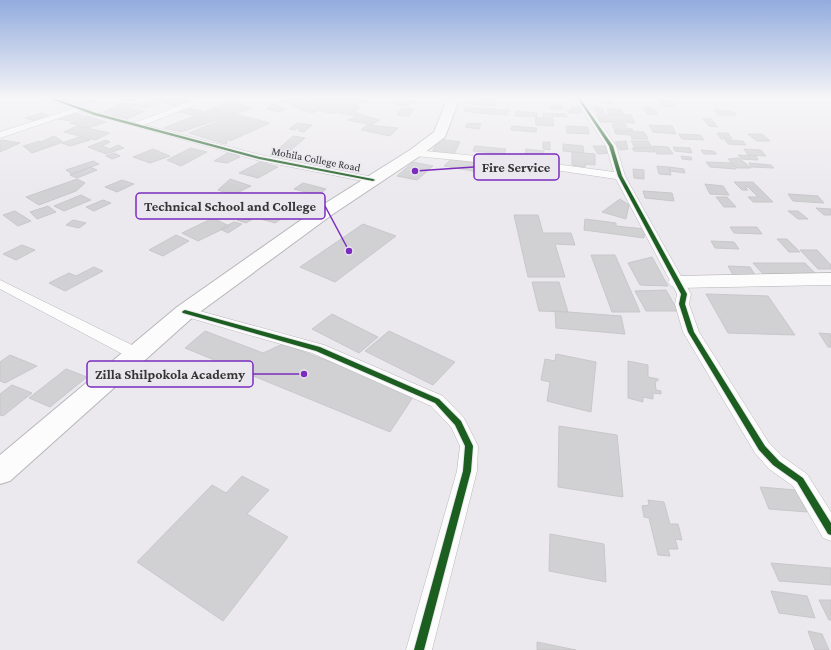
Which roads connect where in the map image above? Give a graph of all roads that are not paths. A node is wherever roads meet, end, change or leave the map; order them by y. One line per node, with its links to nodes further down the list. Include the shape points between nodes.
1 (23, 127): 5 (street)
2 (150, 127): 8 (street, Mohila College Road, via 260,158)
3 (443, 127): 6 (highway, via 440,134)
4 (598, 127): 7 (street, via 611,146)
5 (0, 135)
6 (415, 153): 7 (street); 8 (highway)
7 (620, 176): 10 (street)
8 (373, 180): 12 (highway)
9 (831, 279): 10 (street)
10 (678, 282): 15 (street, via 684,294 682,304 691,332 762,448 776,463 800,480)
11 (0, 284): 13 (street)
12 (185, 312): 13 (highway); 16 (street, via 318,349 438,401 458,423 469,446 467,471)
13 (136, 354): 14 (highway)
14 (0, 472)
15 (831, 531)
16 (419, 650)

